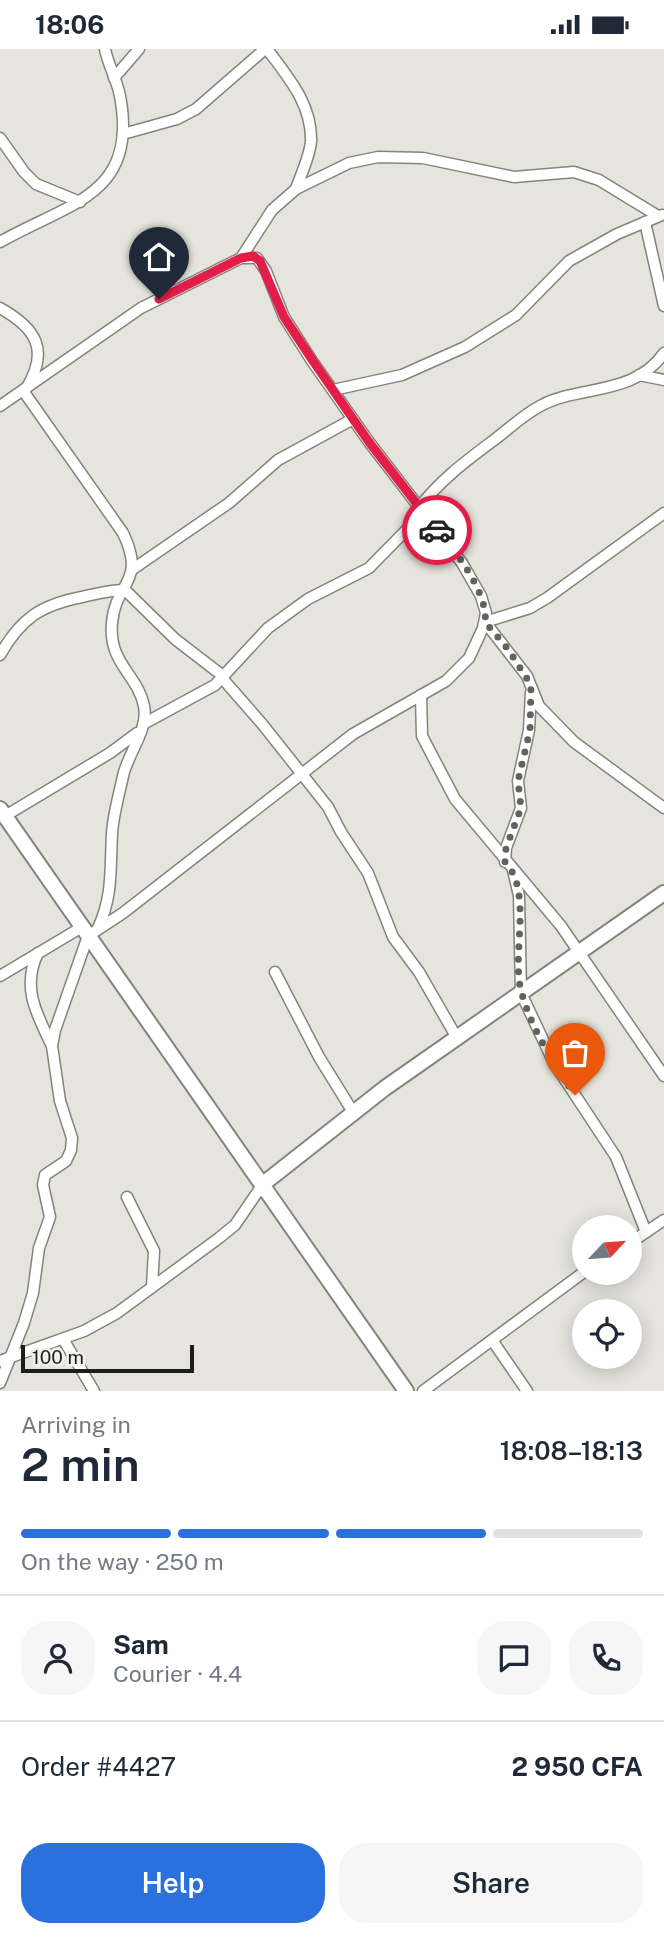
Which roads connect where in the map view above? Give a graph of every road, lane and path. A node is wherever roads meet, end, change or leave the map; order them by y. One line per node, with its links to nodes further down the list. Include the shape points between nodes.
1 (105, 49): 4 (street)
2 (139, 49): 4 (street)
3 (266, 49): 5 (street, via 196,109); 7 (street, via 295,87 307,114 311,143)
4 (114, 78): 5 (street, via 120,93)
5 (122, 134): 8 (street, via 111,175)
6 (0, 138): 8 (street, via 36,184)
7 (296, 189): 9 (street, via 364,159 423,158 514,177 574,172 599,180); 12 (street, via 272,210)
8 (80, 202): 11 (street)
9 (661, 215): 10 (street)
10 (645, 222): 13 (street); 18 (street, via 569,261 516,316 465,347 402,375)
11 (0, 242)
12 (241, 258): 18 (street, via 253,256 260,261 284,317); 19 (street, via 141,308)
13 (664, 306)
14 (0, 308): 19 (street, via 27,325 38,352 37,368)
15 (664, 353): 16 (street, via 657,364)
16 (639, 375): 17 (street); 22 (street, via 541,405 470,456 433,489)
17 (664, 380)
18 (333, 390): 21 (street)
19 (24, 392): 20 (street); 24 (street, via 123,533)
20 (0, 406)
21 (353, 419): 22 (street); 24 (street, via 278,460 229,503)
22 (420, 511): 26 (street, via 462,563 481,596); 28 (street, via 369,568 308,600 268,628)
23 (664, 513): 26 (street, via 547,599)
24 (133, 569): 25 (street)
25 (125, 590): 27 (street, via 59,601 39,611 20,626); 28 (street); 31 (street, via 111,623 113,640 117,658 141,694)
26 (485, 622): 29 (street); 30 (street, via 460,670)
27 (0, 655)
28 (222, 677): 31 (street); 32 (street)
29 (531, 685): 33 (street, via 539,706 574,742); 35 (street, via 530,730 518,781 521,808 506,848)
30 (421, 695): 32 (street, via 370,723); 35 (street, via 422,736 439,770 455,800)
31 (144, 726): 34 (street, via 110,753); 37 (street, via 127,758 112,831 110,899)
32 (302, 773): 37 (street); 43 (street, via 368,873 393,937)
33 (664, 807)
34 (1, 812): 37 (street)
35 (509, 866): 38 (street); 42 (street, via 519,896)
36 (664, 893): 38 (street)
37 (89, 931): 39 (street); 44 (street); 47 (street)
38 (578, 951): 42 (street); 45 (street)
39 (38, 953): 41 (street); 44 (street, via 30,998)
40 (275, 972): 46 (street)
41 (0, 976)
42 (521, 993): 43 (street); 50 (street, via 554,1063 616,1157)
43 (457, 1038): 46 (street)
44 (52, 1046): 56 (street, via 71,1150 66,1161 45,1175 50,1217 24,1324)
45 (664, 1076)
46 (353, 1112): 47 (street)
47 (263, 1184): 53 (street, via 234,1224); 59 (street)
48 (127, 1197): 53 (street, via 154,1251)
49 (664, 1220): 50 (street)
50 (646, 1232): 51 (street)
51 (642, 1235)
52 (572, 1281): 55 (street)
53 (152, 1287): 54 (street, via 117,1313)
54 (63, 1339): 56 (street); 58 (street)
55 (492, 1340): 60 (street); 61 (street)
56 (5, 1359): 57 (street)
57 (0, 1383)
58 (94, 1391)
59 (406, 1391)
60 (423, 1391)
61 (527, 1391)

